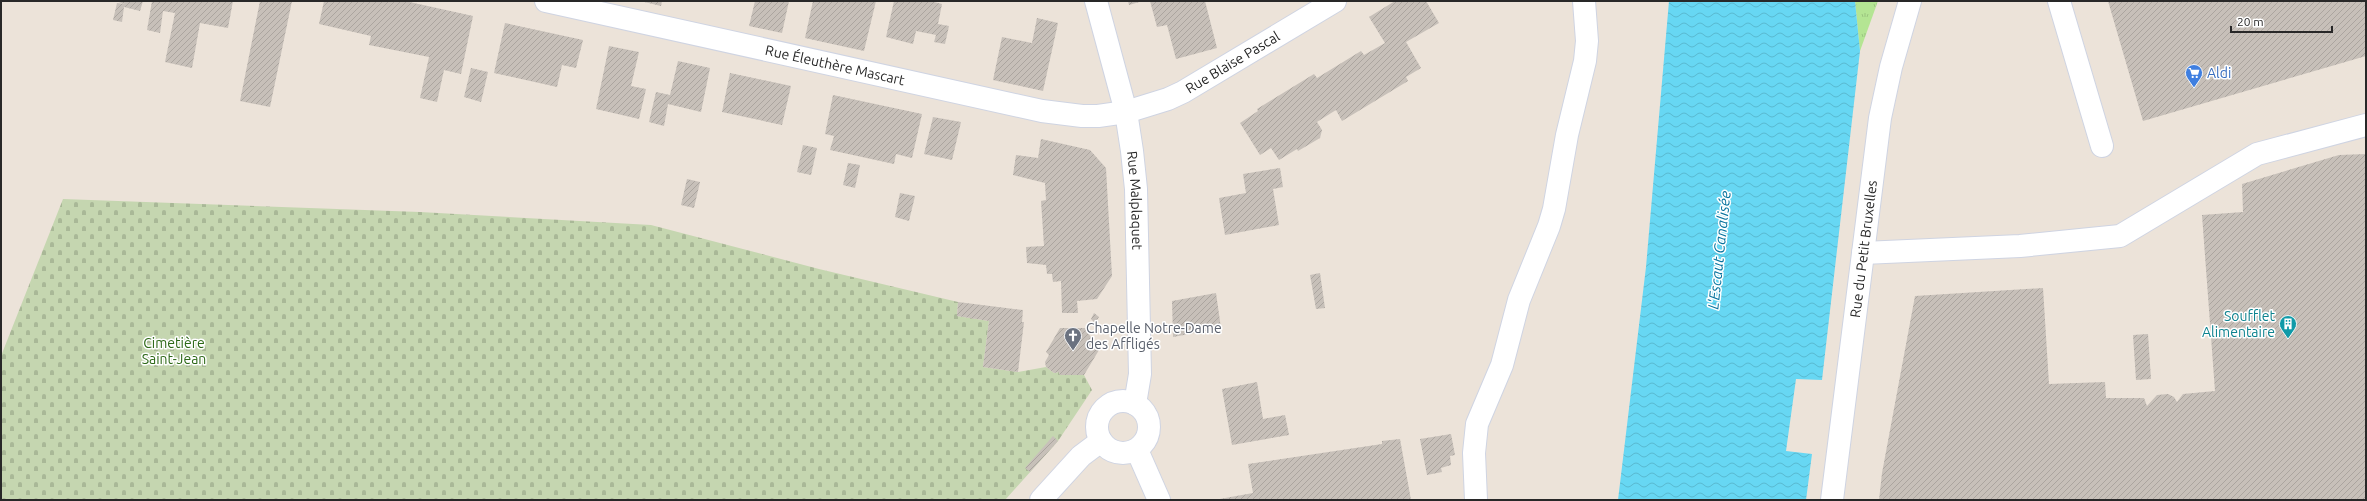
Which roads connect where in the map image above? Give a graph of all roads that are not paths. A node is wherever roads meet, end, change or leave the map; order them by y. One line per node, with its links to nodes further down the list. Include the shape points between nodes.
1 (546, 1): 7 (street, Rue Éleuthère Mascart, via 1042,110 1082,116)
2 (1096, 1): 7 (street, Rue Malplaquet)
3 (1335, 1): 7 (street, Rue Blaise Pascal, via 1183,92)
4 (1584, 1): 16 (street, via 1587,41 1585,61 1567,135 1554,209 1519,300 1502,365 1477,424 1474,453)
5 (1910, 1): 10 (street, Rue du Petit Bruxelles, via 1883,98)
6 (2059, 1): 9 (street)
7 (1126, 112): 11 (street, Rue Malplaquet, via 1136,188 1140,374)
8 (2366, 125): 10 (street, via 2257,154 2120,236 2020,246)
9 (2102, 146)
10 (1863, 253): 17 (street, Rue du Petit Bruxelles)
11 (1135, 404): 12 (street, via 1115,402 1102,411 1097,426); 13 (street, via 1146,414 1149,426 1145,441)
12 (1101, 441): 13 (street, via 1117,453); 14 (street, via 1081,456)
13 (1137, 450): 15 (street)
14 (1040, 500)
15 (1159, 500)
16 (1476, 500)
17 (1832, 500)

